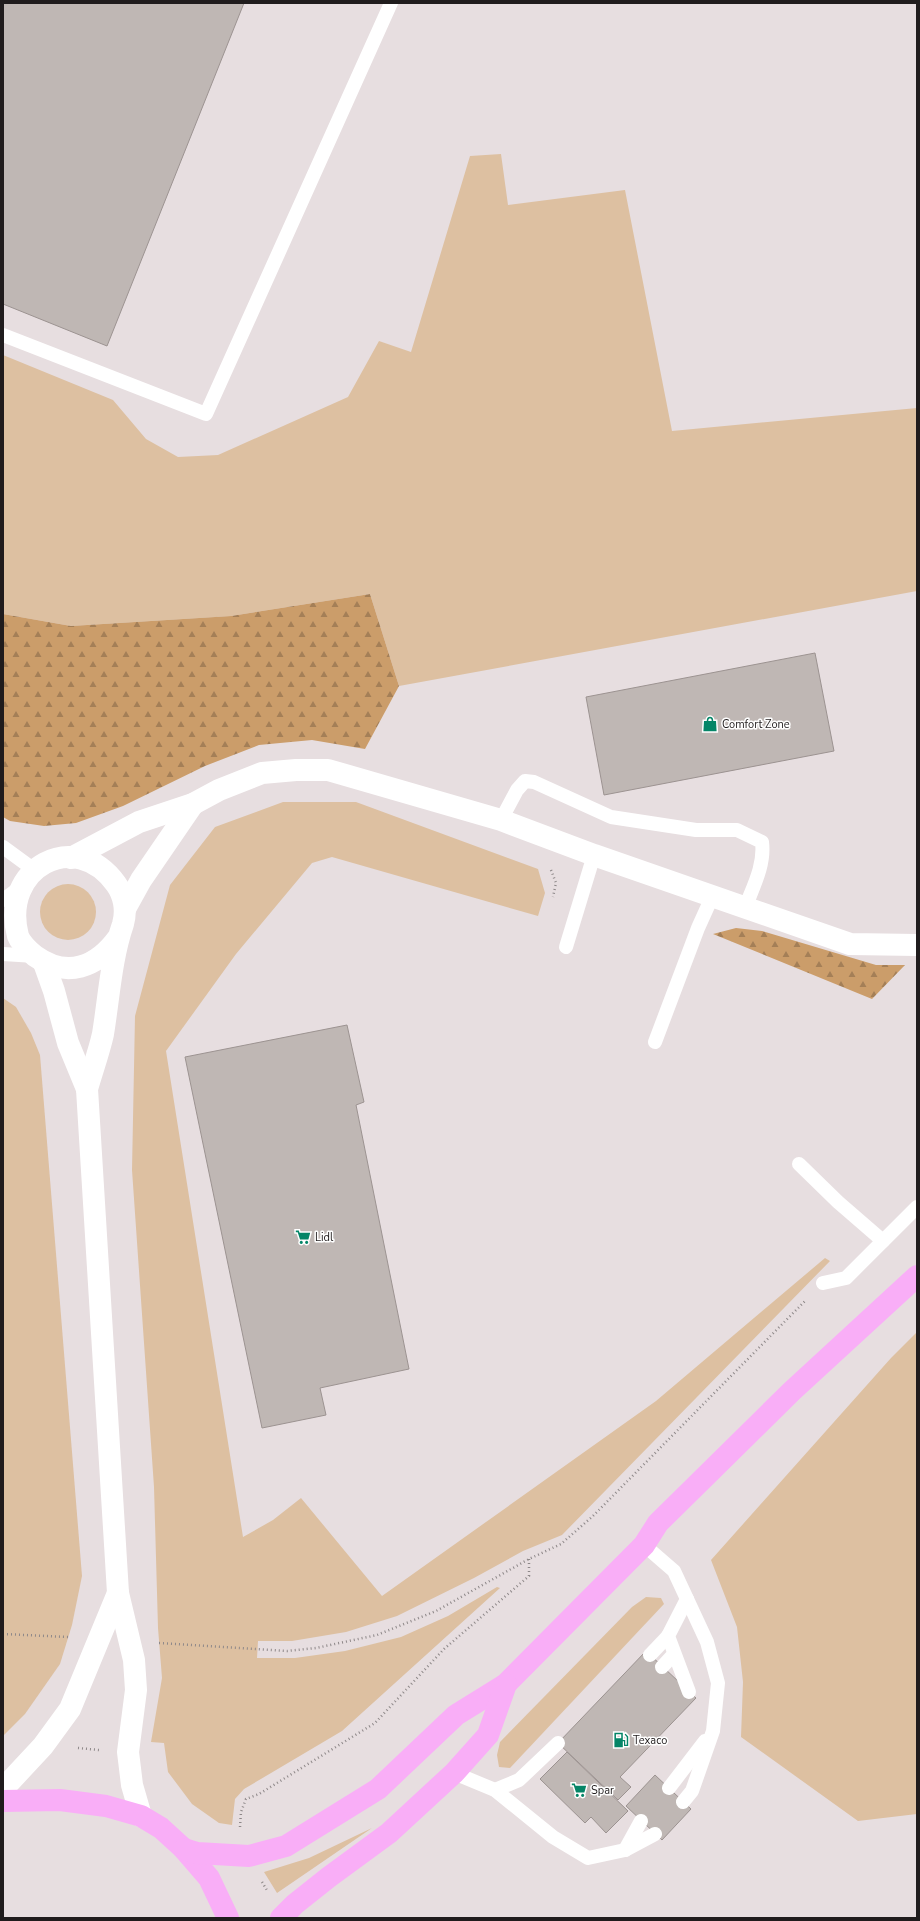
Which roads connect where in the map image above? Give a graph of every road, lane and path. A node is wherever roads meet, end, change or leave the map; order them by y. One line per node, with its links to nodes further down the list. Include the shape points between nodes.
1 (391, 3): 2 (lane, via 206,414)
2 (3, 335)
3 (193, 804): 4 (street, via 219,790 262,773 328,770); 7 (street, via 139,822); 14 (street, via 141,880)
4 (501, 820): 6 (street); 13 (lane, via 517,790 525,781 534,782 611,817 696,830 737,830 762,842 763,851)
5 (3, 847): 9 (lane)
6 (594, 855): 11 (street); 17 (lane)
7 (71, 858): 9 (street, via 42,862); 14 (street, via 95,863 109,874 119,888)
8 (548, 865): 12 (path, via 556,883)
9 (33, 869): 10 (street)
10 (10, 894): 19 (street, via 13,922 19,939 30,953)
11 (712, 897): 13 (street); 20 (lane)
12 (552, 904)
13 (745, 908): 16 (street, via 850,944)
14 (125, 909): 15 (street, via 124,922)
15 (118, 938): 19 (street, via 108,952 94,962 78,967 60,968); 21 (street, via 102,1036)
16 (917, 945)
17 (566, 947)
18 (3, 954): 19 (lane)
19 (39, 959): 21 (street, via 54,991 68,1042)
20 (655, 1042)
21 (87, 1089): 29 (street)
22 (799, 1164): 24 (lane)
23 (917, 1207): 24 (lane)
24 (883, 1241): 26 (lane, via 846,1278)
25 (917, 1276): 27 (highway, via 792,1391 658,1523)
26 (823, 1283): 28 (path, via 593,1516 561,1544)
27 (644, 1545): 30 (lane, via 674,1571); 36 (highway)
28 (529, 1559): 32 (path, via 436,1611 377,1635 316,1648 287,1651); 50 (path, via 529,1576 444,1649 375,1723 246,1800 241,1812)
29 (118, 1593): 44 (street, via 70,1709 43,1746); 48 (street, via 134,1660 136,1690 128,1752 132,1785)
30 (687, 1599): 31 (lane); 38 (lane, via 707,1642 718,1683)
31 (668, 1636): 33 (lane); 34 (lane)
32 (257, 1648)
33 (674, 1654): 35 (lane); 37 (lane, via 680,1678)
34 (650, 1655)
35 (662, 1667)
36 (506, 1684): 42 (highway, via 488,1735); 52 (highway, via 456,1715 378,1789 286,1846 249,1856 197,1853)
37 (689, 1692)
38 (713, 1731): 43 (lane); 47 (lane, via 692,1791)
39 (558, 1743): 45 (lane, via 520,1780)
40 (72, 1748): 41 (path)
41 (105, 1750)
42 (454, 1773): 45 (lane); 57 (highway, via 389,1833 323,1881)
43 (669, 1788)
44 (3, 1789)
45 (495, 1790): 53 (lane, via 553,1836 588,1858)
46 (3, 1800): 48 (highway, via 60,1800 106,1806)
47 (683, 1802)
48 (141, 1816): 52 (highway, via 161,1828)
49 (641, 1821): 53 (lane)
50 (239, 1832)
51 (655, 1834): 53 (lane)
52 (184, 1849): 56 (highway, via 209,1878)
53 (625, 1850)
54 (262, 1881): 55 (path)
55 (272, 1899)
56 (228, 1918)
57 (281, 1918)

